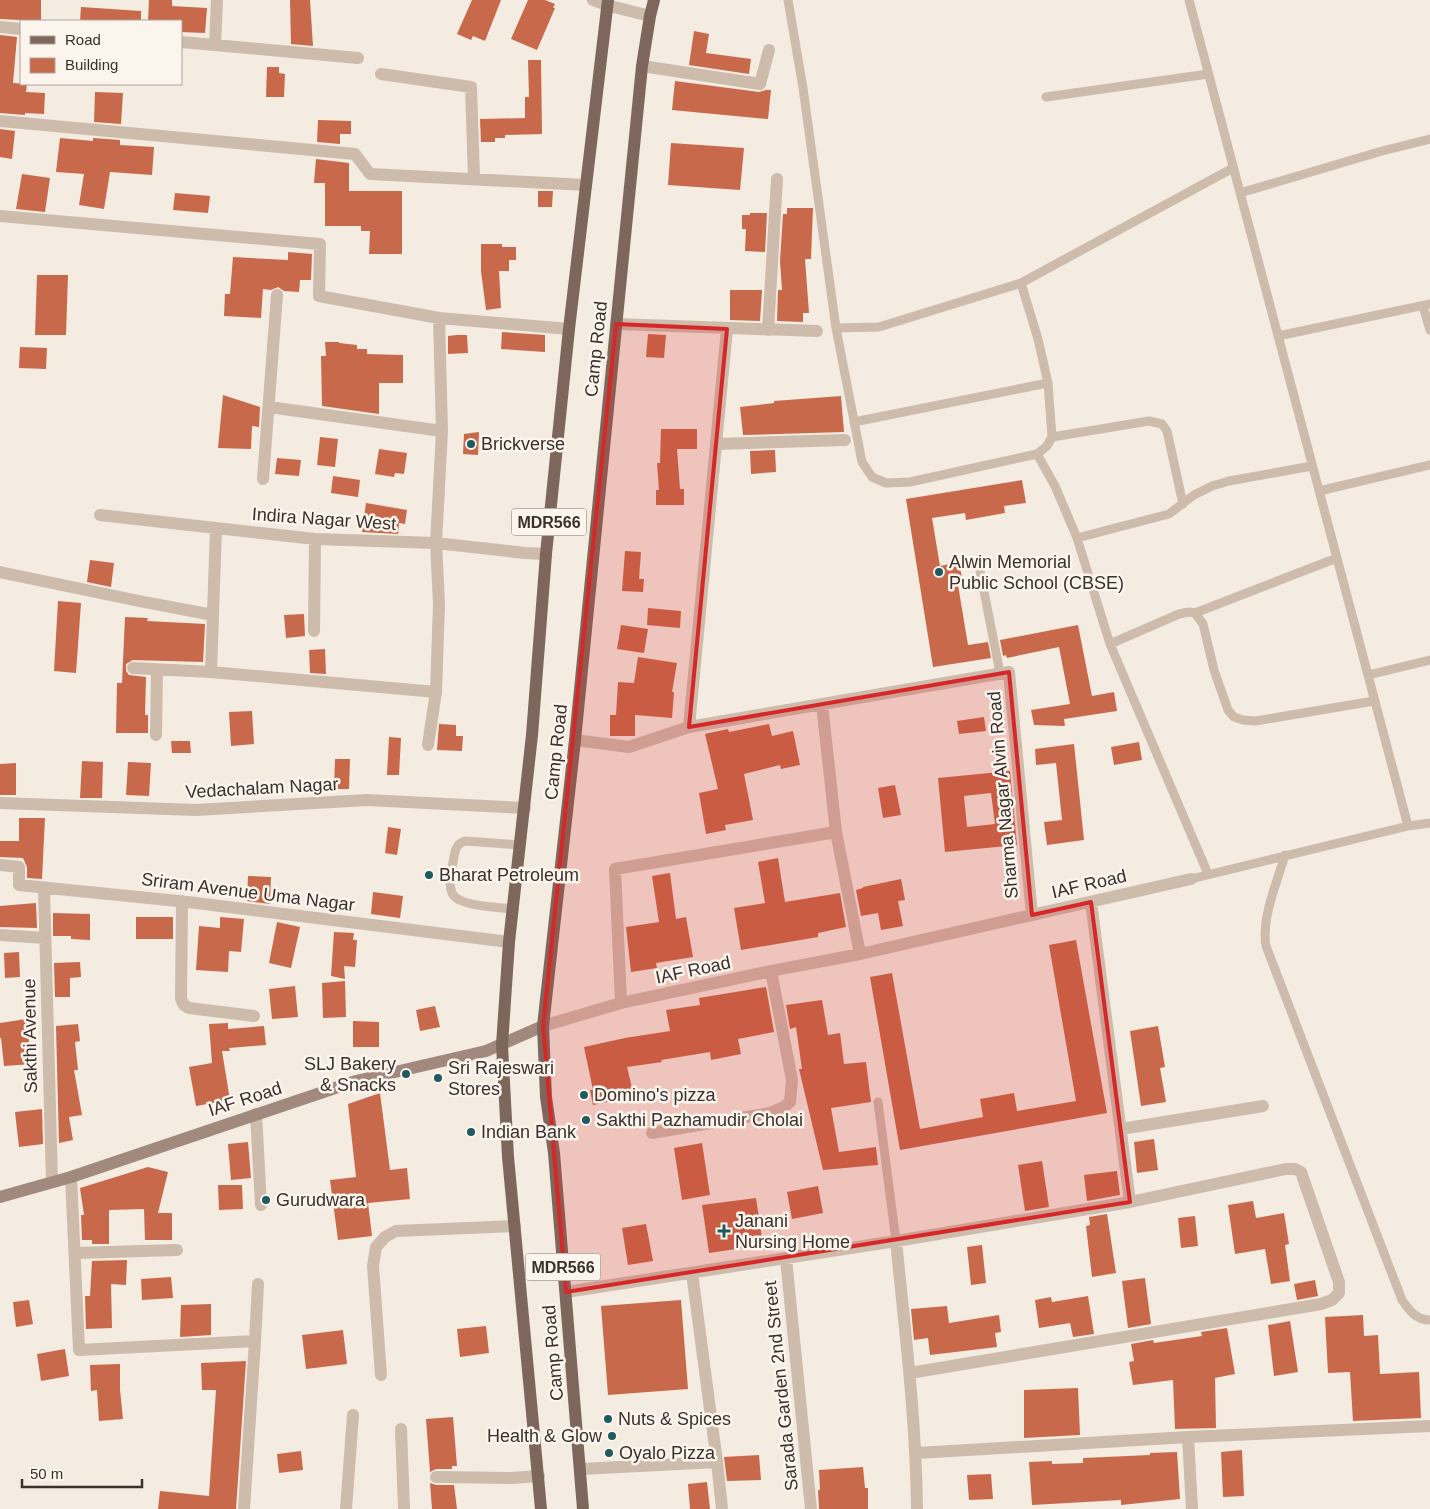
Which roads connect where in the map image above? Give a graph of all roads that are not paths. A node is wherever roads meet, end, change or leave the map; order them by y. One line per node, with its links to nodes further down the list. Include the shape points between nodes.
1 (217, 0): 12 (street)
2 (593, 0): 7 (street)
3 (654, 0): 8 (main road, Camp Road / MDR566)
4 (798, 0): 6 (lane)
5 (1189, 0): 17 (lane)
6 (788, 1): 32 (lane)
7 (607, 2): 8 (street); 24 (main road, Camp Road / MDR566)
8 (650, 16): 15 (main road, Camp Road / MDR566)
9 (0, 27): 10 (street)
10 (20, 28)
11 (182, 42): 12 (street)
12 (215, 45): 14 (street)
13 (769, 50): 15 (street, via 760,84)
14 (358, 58)
15 (642, 66): 31 (main road, Camp Road / MDR566)
16 (381, 74): 22 (street, via 471,86)
17 (1208, 74): 18 (lane); 21 (lane)
18 (1046, 97)
19 (0, 121): 22 (street, via 355,154 370,174)
20 (1430, 139): 25 (lane)
21 (1233, 168): 25 (lane); 27 (lane)
22 (474, 178): 24 (street)
23 (777, 179): 35 (street)
24 (586, 185): 33 (main road, Camp Road / MDR566)
25 (1240, 193): 38 (lane)
26 (0, 216): 30 (street, via 320,244 319,296)
27 (1021, 283): 32 (lane, via 879,327); 39 (lane)
28 (278, 295): 40 (street)
29 (1427, 305): 36 (lane); 38 (lane)
30 (439, 318): 33 (street); 42 (street)
31 (616, 324): 34 (street); 76 (main road, Camp Road / MDR566)
32 (836, 328): 41 (lane)
33 (569, 329): 57 (main road, Camp Road / MDR566)
34 (727, 329): 35 (street); 45 (street)
35 (768, 330): 37 (street)
36 (1430, 330)
37 (817, 331)
38 (1278, 336): 48 (lane)
39 (1048, 383): 41 (lane); 43 (lane)
40 (269, 407): 42 (street); 49 (street)
41 (854, 422): 46 (lane, via 862,462 872,478 886,484 910,482)
42 (442, 431): 56 (street)
43 (1052, 437): 46 (lane); 51 (lane, via 1149,421 1162,424 1167,431)
44 (845, 440): 45 (street)
45 (716, 444): 74 (street)
46 (1037, 454): 54 (lane, via 1056,486)
47 (1430, 465): 50 (lane)
48 (1312, 466): 50 (lane); 51 (lane, via 1229,480 1194,495)
49 (263, 480)
50 (1319, 491): 58 (lane)
51 (1183, 504): 54 (lane, via 1169,514)
52 (100, 515): 53 (street, Indira Nagar West)
53 (216, 528): 55 (street, Indira Nagar West); 62 (street)
54 (1077, 538): 64 (lane)
55 (315, 539): 56 (street, Indira Nagar West); 63 (street)
56 (436, 542): 57 (street, Indira Nagar West); 71 (street, via 439,604)
57 (546, 554): 79 (main road, Camp Road / MDR566)
58 (1337, 558): 61 (lane); 70 (lane)
59 (980, 571): 69 (lane)
60 (0, 572): 62 (street)
61 (1194, 613): 64 (lane, via 1179,614); 72 (lane, via 1203,624 1214,670 1228,710 1234,717 1256,721)
62 (213, 615): 68 (street)
63 (314, 631)
64 (1110, 644): 86 (lane)
65 (1430, 660): 70 (lane)
66 (133, 668): 67 (street)
67 (157, 669): 68 (street); 75 (street)
68 (211, 672): 71 (street)
69 (1004, 672): 73 (street); 92 (street, Sharma Nagar Alvin Road)
70 (1368, 675): 72 (lane)
71 (436, 692): 77 (street)
72 (1374, 701): 81 (lane)
73 (822, 704): 74 (street); 82 (street)
74 (689, 727): 76 (street, via 629,747)
75 (156, 735)
76 (576, 740): 100 (main road, Camp Road / MDR566)
77 (428, 745)
78 (0, 803): 79 (street, Vedachalam Nagar, via 196,810 367,800)
79 (525, 808): 83 (main road, Camp Road / MDR566)
80 (1430, 823): 81 (lane, IAF Road)
81 (1408, 826): 84 (lane, IAF Road)
82 (836, 832): 96 (street); 98 (street, via 615,868)
83 (520, 845): 91 (main road, Camp Road / MDR566); 91 (lane, via 459,843 450,886 459,900)
84 (1285, 856): 86 (lane, IAF Road); 120 (lane, via 1266,921 1266,946 1402,1300 1413,1315)
85 (0, 865): 88 (street, Sriram Avenue Uma Nagar, via 19,867 19,885)
86 (1208, 874): 87 (lane, IAF Road)
87 (1191, 878): 90 (street, IAF Road)
88 (44, 888): 89 (street, Sriram Avenue Uma Nagar); 94 (street, Sakthi Avenue)
89 (182, 901): 95 (street, Sriram Avenue Uma Nagar); 99 (street, via 181,1000 184,1005)
90 (1091, 902): 92 (street, IAF Road); 105 (street)
91 (513, 909): 95 (main road, Camp Road / MDR566)
92 (1032, 915): 96 (street, IAF Road)
93 (0, 935): 94 (street)
94 (46, 938): 108 (street, Sakthi Avenue)
95 (509, 942): 101 (main road, Camp Road / MDR566)
96 (860, 954): 97 (street, IAF Road)
97 (771, 971): 98 (street, IAF Road); 106 (street, via 792,1080 790,1102 770,1113)
98 (621, 1003): 100 (street, IAF Road)
99 (254, 1016)
100 (543, 1026): 101 (street, IAF Road); 119 (main road, Camp Road / MDR566, via 546,1096)
101 (502, 1045): 104 (street, IAF Road, via 356,1081); 112 (main road, Camp Road / MDR566)
102 (878, 1102): 113 (lane)
103 (1263, 1106): 105 (street)
104 (256, 1114): 107 (street, IAF Road); 111 (street)
105 (1121, 1129): 110 (street)
106 (652, 1133)
107 (72, 1177): 108 (street, IAF Road); 115 (street)
108 (52, 1182): 109 (street, IAF Road)
109 (0, 1197)
110 (1130, 1202): 113 (street); 122 (street, via 1295,1169 1300,1172 1307,1191 1339,1282 1339,1293 1321,1304)
111 (261, 1205)
112 (515, 1226): 123 (street, via 396,1230 376,1247 373,1266); 131 (main road, Camp Road / MDR566)
113 (896, 1241): 116 (street); 122 (street)
114 (176, 1250): 115 (street)
115 (75, 1252): 121 (street, via 79,1350)
116 (786, 1259): 117 (street); 139 (street, Sarada Garden 2nd Street)
117 (692, 1273): 119 (street); 129 (street)
118 (258, 1284): 121 (street)
119 (566, 1292): 130 (main road, Camp Road / MDR566)
120 (1430, 1320)
121 (255, 1342): 133 (street)
122 (910, 1372): 128 (street)
123 (381, 1375)
124 (353, 1415): 134 (street)
125 (1430, 1426): 127 (street)
126 (401, 1429): 135 (street)
127 (1188, 1437): 128 (street); 141 (street)
128 (916, 1453): 140 (street)
129 (717, 1462): 130 (street); 138 (street)
130 (581, 1469): 137 (main road, Camp Road / MDR566)
131 (539, 1476): 132 (street); 136 (main road, Camp Road / MDR566)
132 (436, 1477)
133 (244, 1509)
134 (346, 1509)
135 (404, 1509)
136 (541, 1509)
137 (584, 1509)
138 (722, 1509)
139 (811, 1509)
140 (917, 1509)
141 (1192, 1509)

